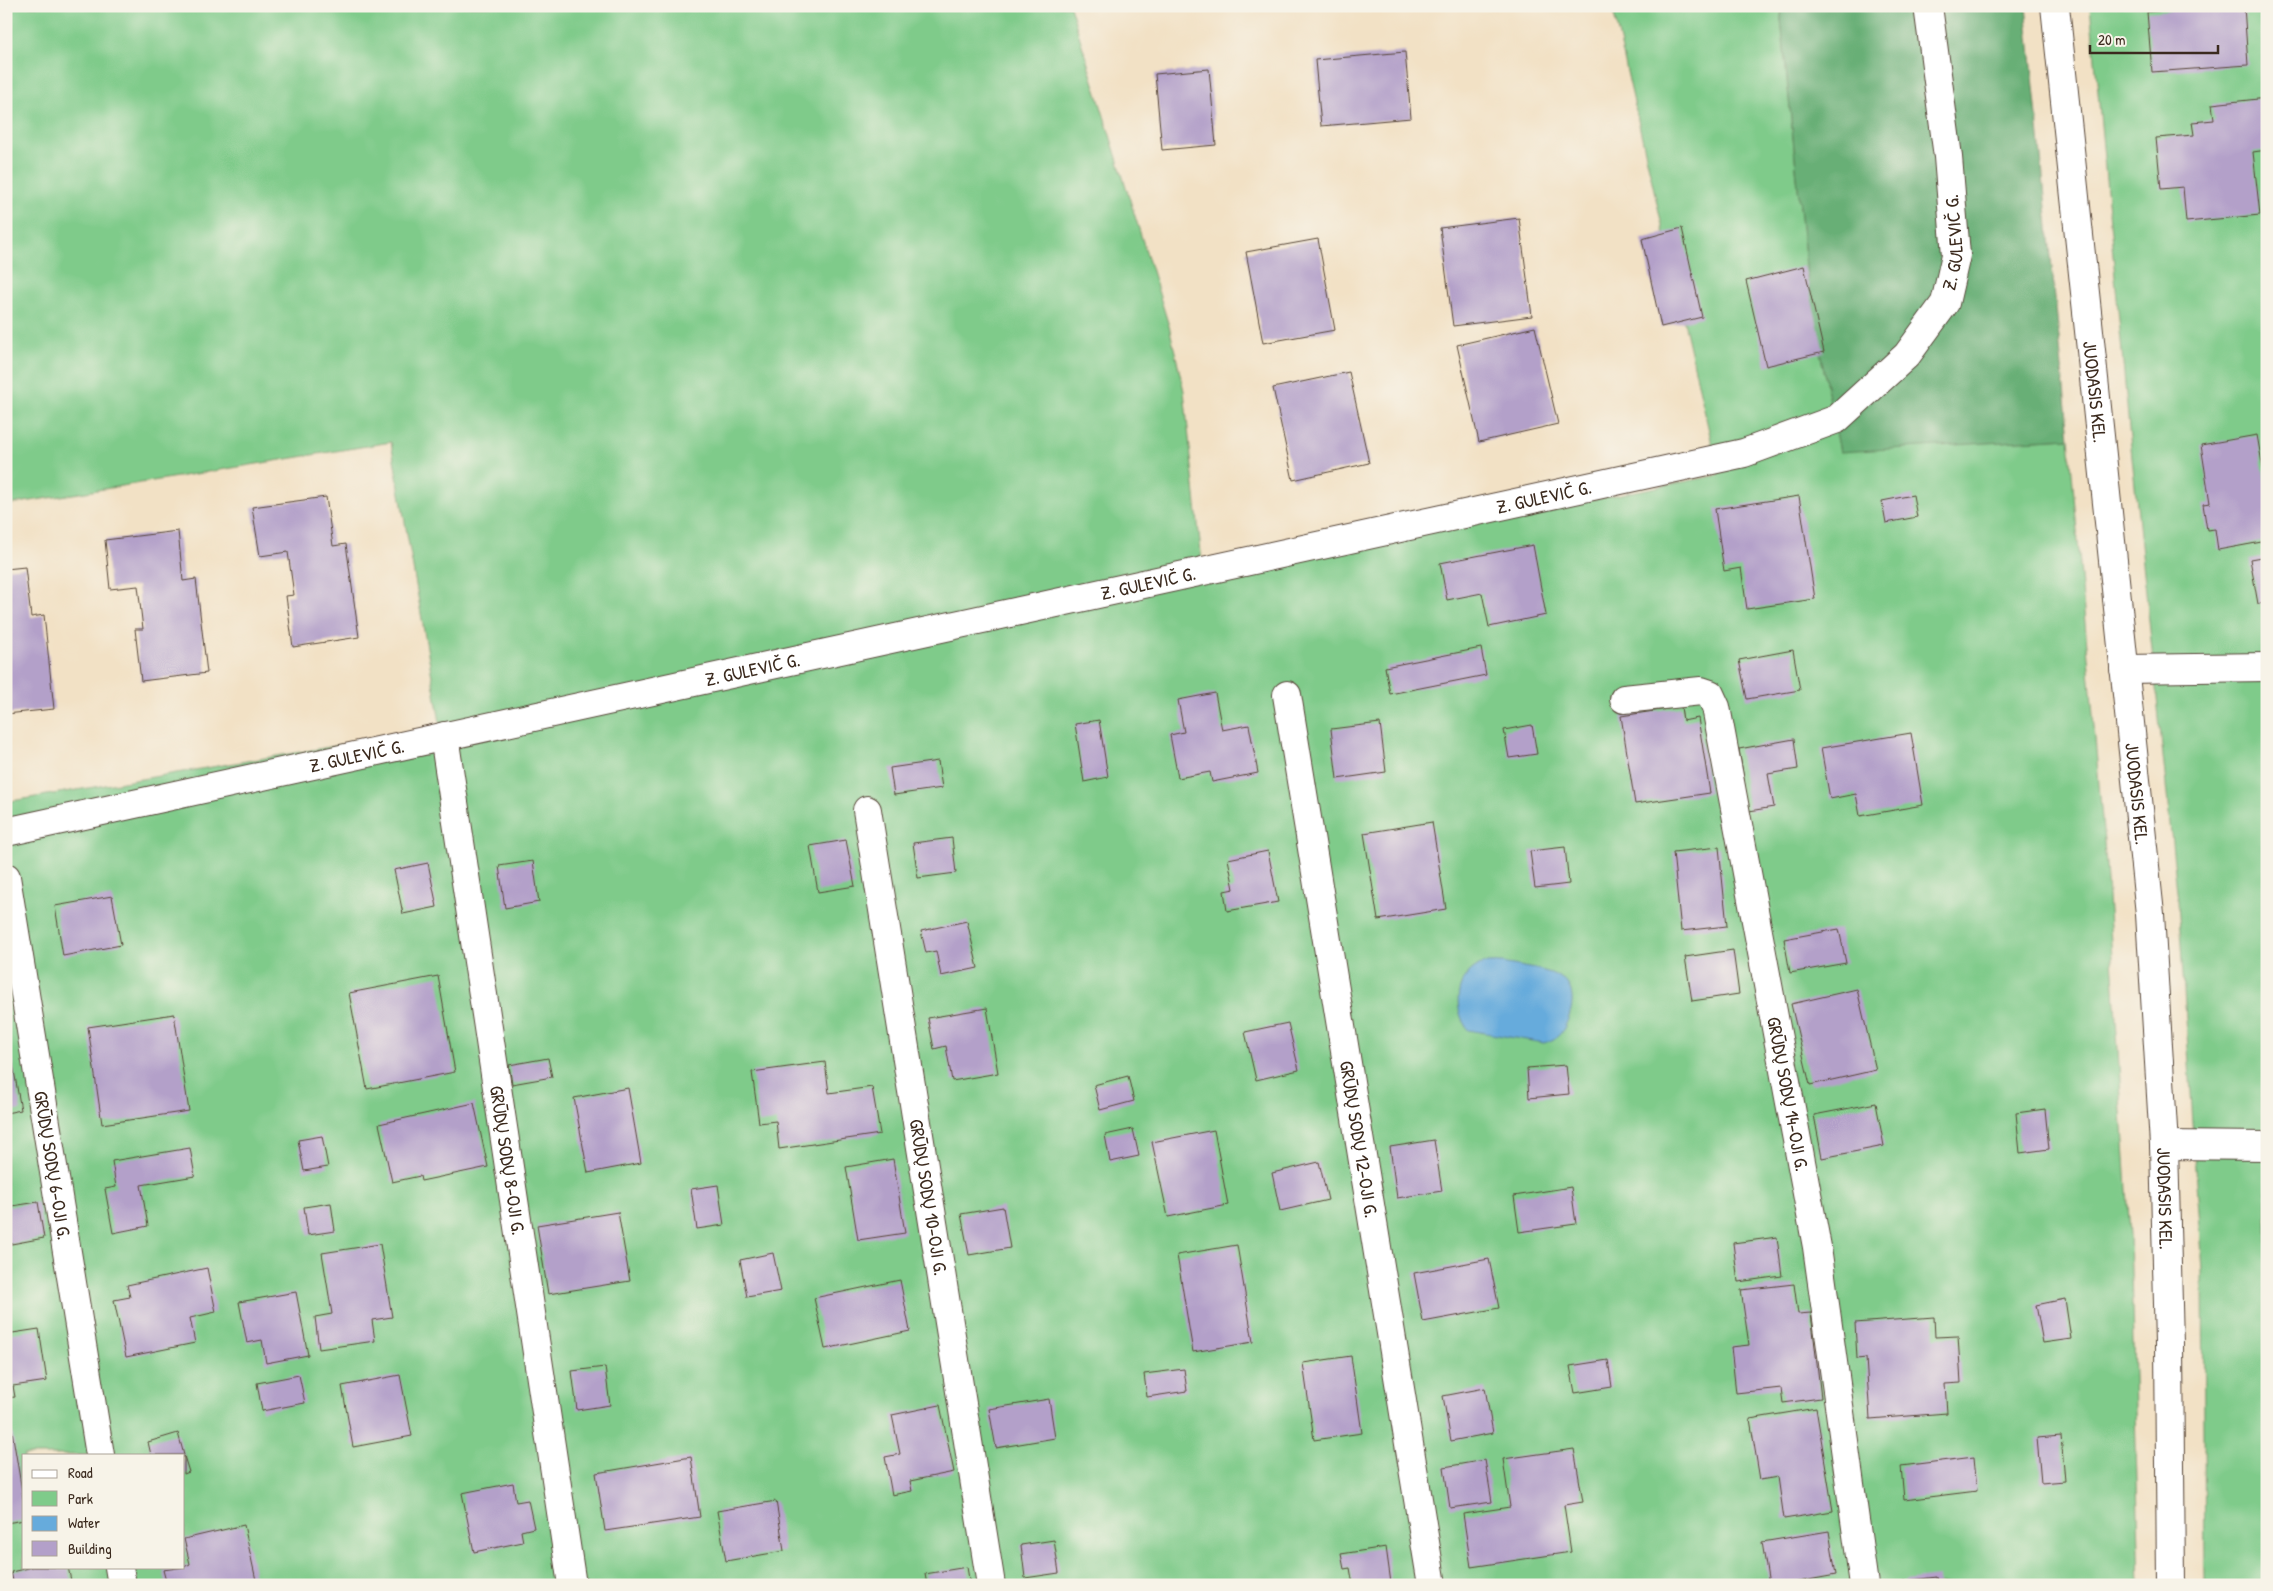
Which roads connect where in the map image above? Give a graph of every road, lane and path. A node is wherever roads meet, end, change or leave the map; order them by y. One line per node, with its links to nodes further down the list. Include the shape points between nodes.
1 (1928, 6): 7 (street, Z. GULEVIČ G., via 1948,157 1956,255 1944,303 1918,340 1907,355 1837,418 1744,453)
2 (2055, 6): 4 (street, JUODASIS KEL.)
3 (2267, 667): 4 (street)
4 (2124, 669): 11 (street, JUODASIS KEL., via 2150,914)
5 (1288, 695): 18 (street, GRŪDŲ SODŲ 12-OJI G.)
6 (1624, 699): 19 (street, GRŪDŲ SODŲ 14-OJI G., via 1701,691 1710,694 1716,707 1817,1247)
7 (444, 736): 9 (street, Z. GULEVIČ G.); 16 (street, GRŪDŲ SODŲ 8-OJI G.)
8 (866, 810): 17 (street, GRŪDŲ SODŲ 10-OJI G.)
9 (6, 832)
10 (6, 877): 13 (street, GRŪDŲ SODŲ 6-OJI G.)
11 (2164, 1144): 12 (street); 20 (street, JUODASIS KEL.)
12 (2267, 1146)
13 (100, 1454)
14 (119, 1568): 15 (street)
15 (122, 1585)
16 (572, 1585)
17 (991, 1585)
18 (1432, 1585)
19 (1864, 1585)
20 (2171, 1585)

